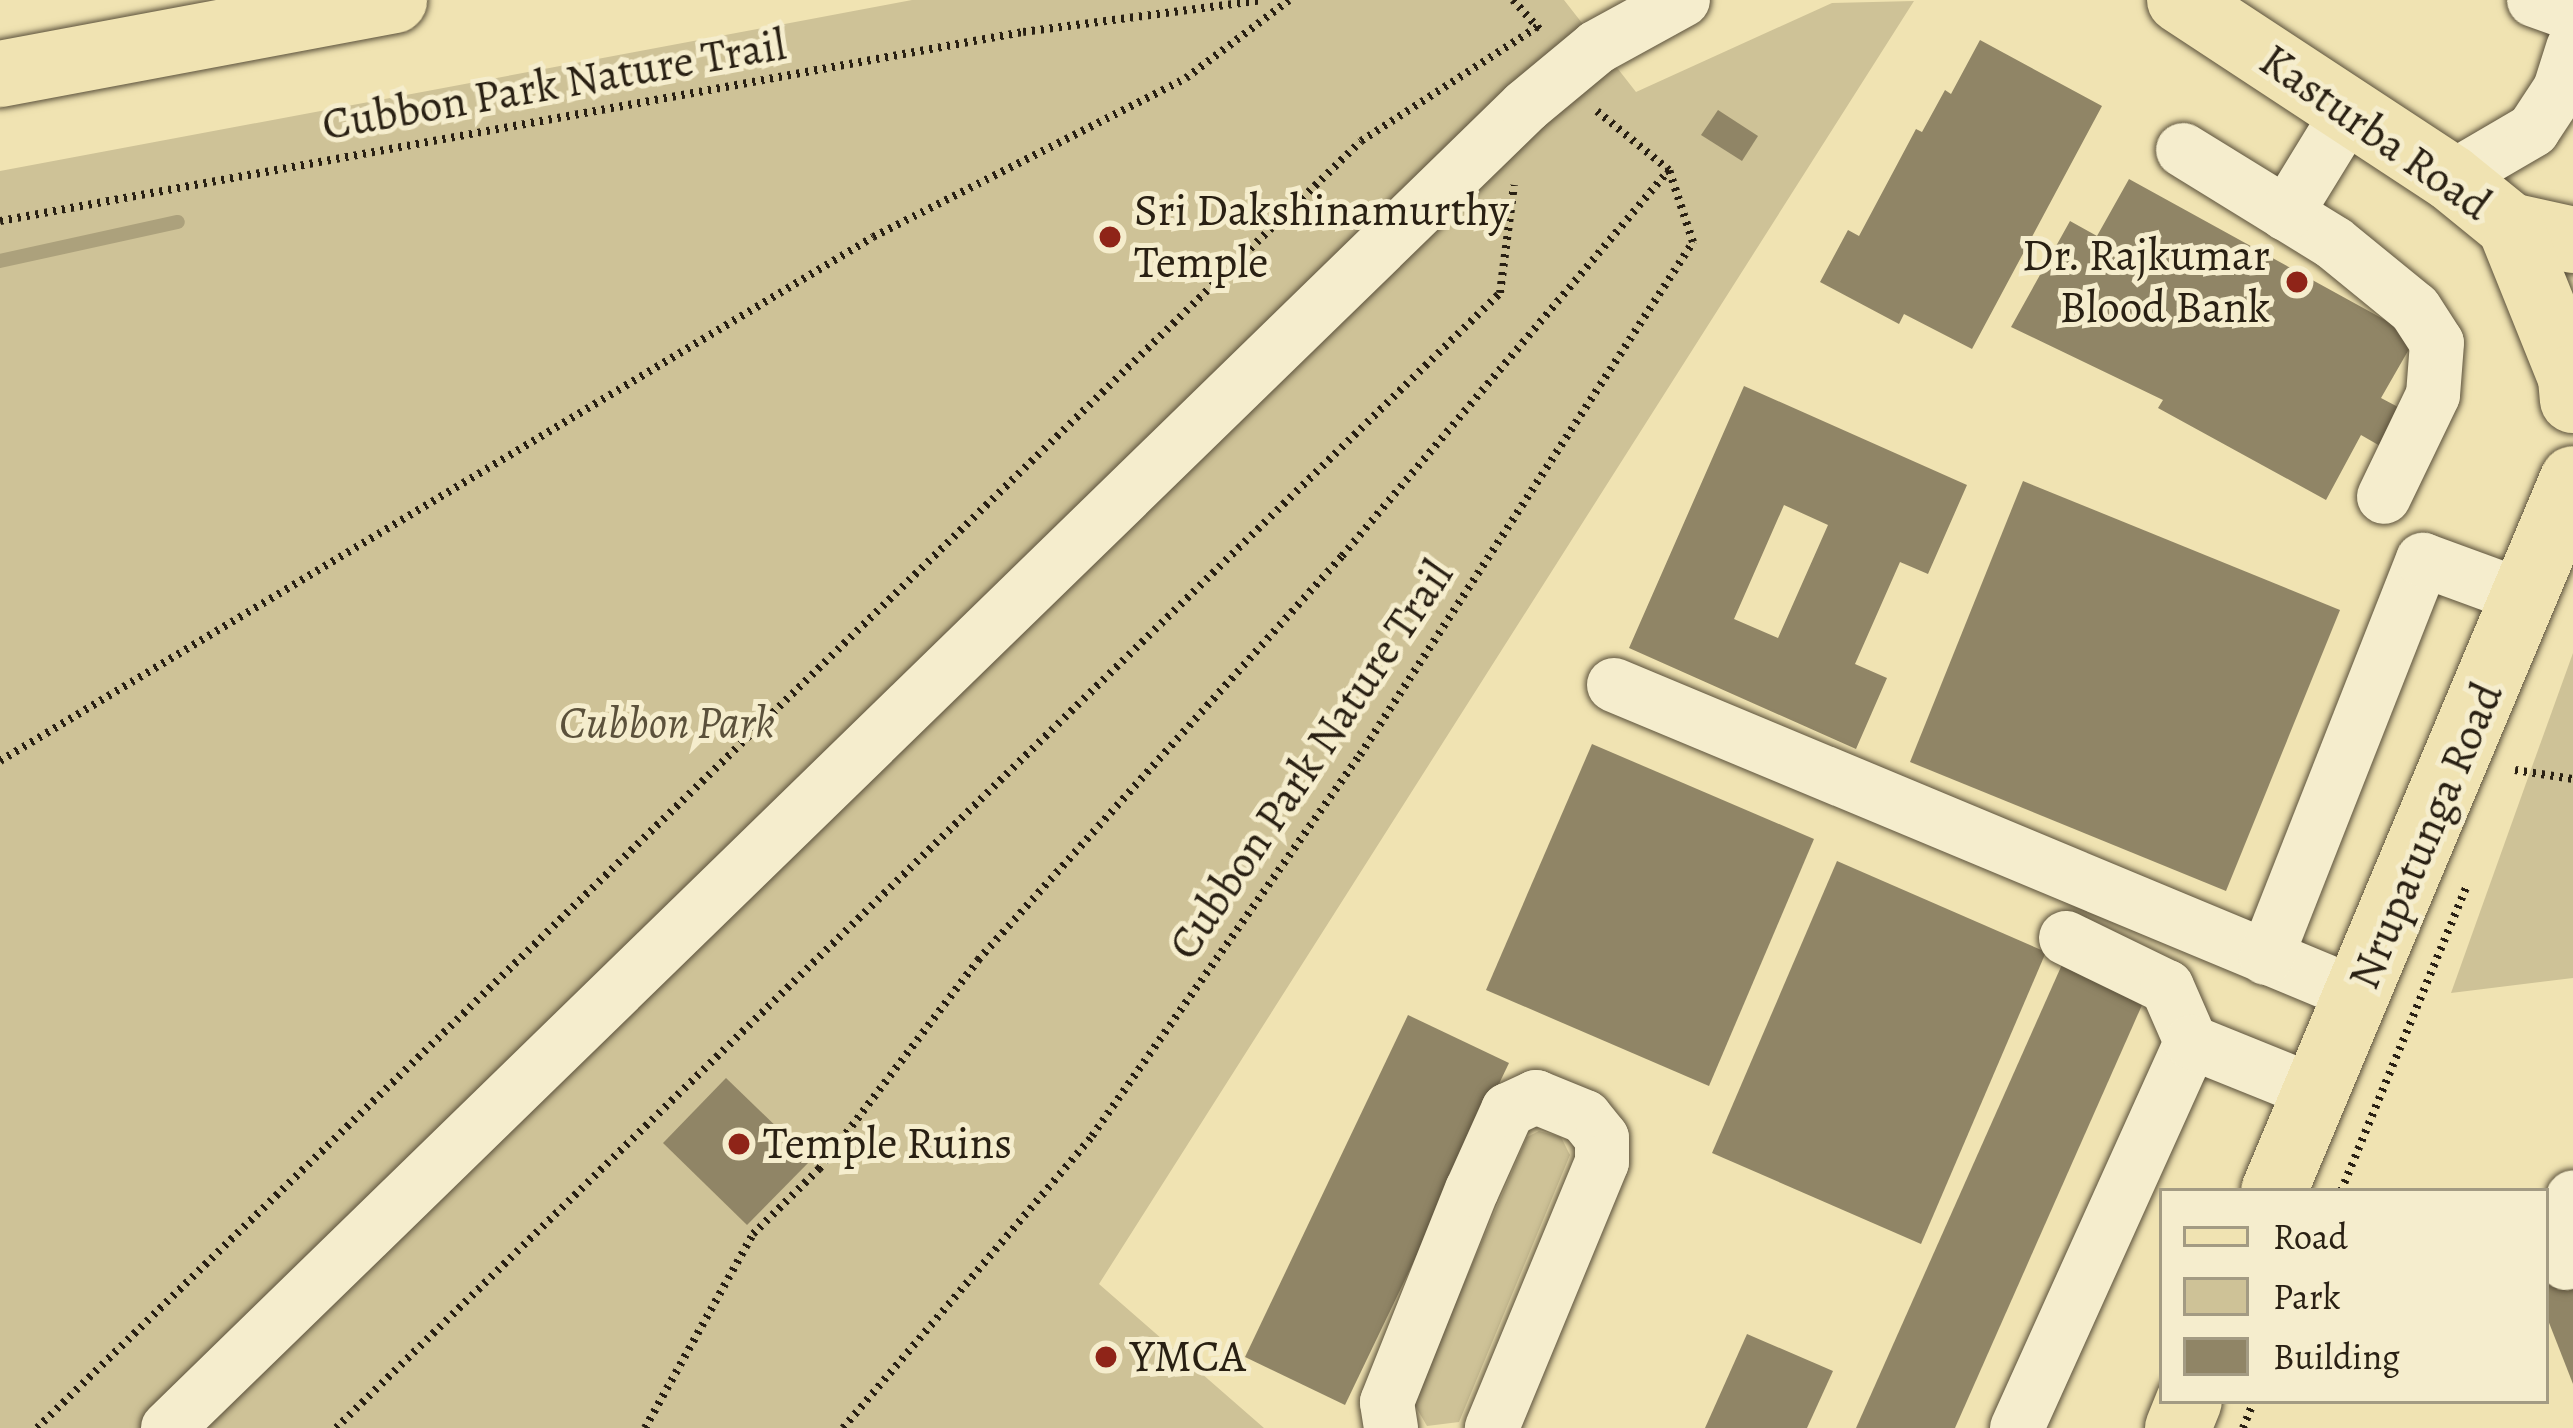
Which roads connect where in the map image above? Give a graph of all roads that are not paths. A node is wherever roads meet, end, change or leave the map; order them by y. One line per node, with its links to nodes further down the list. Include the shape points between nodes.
1 (394, 0): 7 (main road)
2 (1683, 0): 27 (street, via 1597,47 1526,106)
3 (2180, 0): 8 (main road, Kasturba Road)
4 (2534, 0): 5 (street)
5 (2573, 14)
6 (2573, 48): 10 (street, via 2560,89 2533,130)
7 (0, 74)
8 (2349, 111): 10 (main road, Kasturba Road); 11 (street)
9 (2182, 150): 11 (street)
10 (2451, 178): 12 (main road, Kasturba Road)
11 (2286, 214): 16 (street, via 2415,309 2437,343 2433,394)
12 (2510, 226): 13 (main road); 14 (main road, via 2572,378)
13 (2573, 240)
14 (2573, 400)
15 (2573, 479): 17 (main road, Nrupatunga Road)
16 (2384, 497)
17 (2527, 598): 20 (street, via 2422,560); 21 (main road, Nrupatunga Road)
18 (1614, 685): 20 (street)
19 (2066, 938): 22 (street, via 2168,987)
20 (2266, 958): 21 (street)
21 (2358, 995): 23 (main road, Nrupatunga Road)
22 (2191, 1042): 23 (street); 30 (street)
23 (2315, 1092): 24 (main road, Nrupatunga Road)
24 (2276, 1188)
25 (2573, 1197): 26 (street)
26 (2562, 1264)
27 (168, 1428)
28 (1391, 1428): 29 (street, via 1387,1402 1472,1190 1508,1110 1536,1097 1585,1117 1602,1138 1602,1162)
29 (1492, 1428)
30 (2018, 1428)

